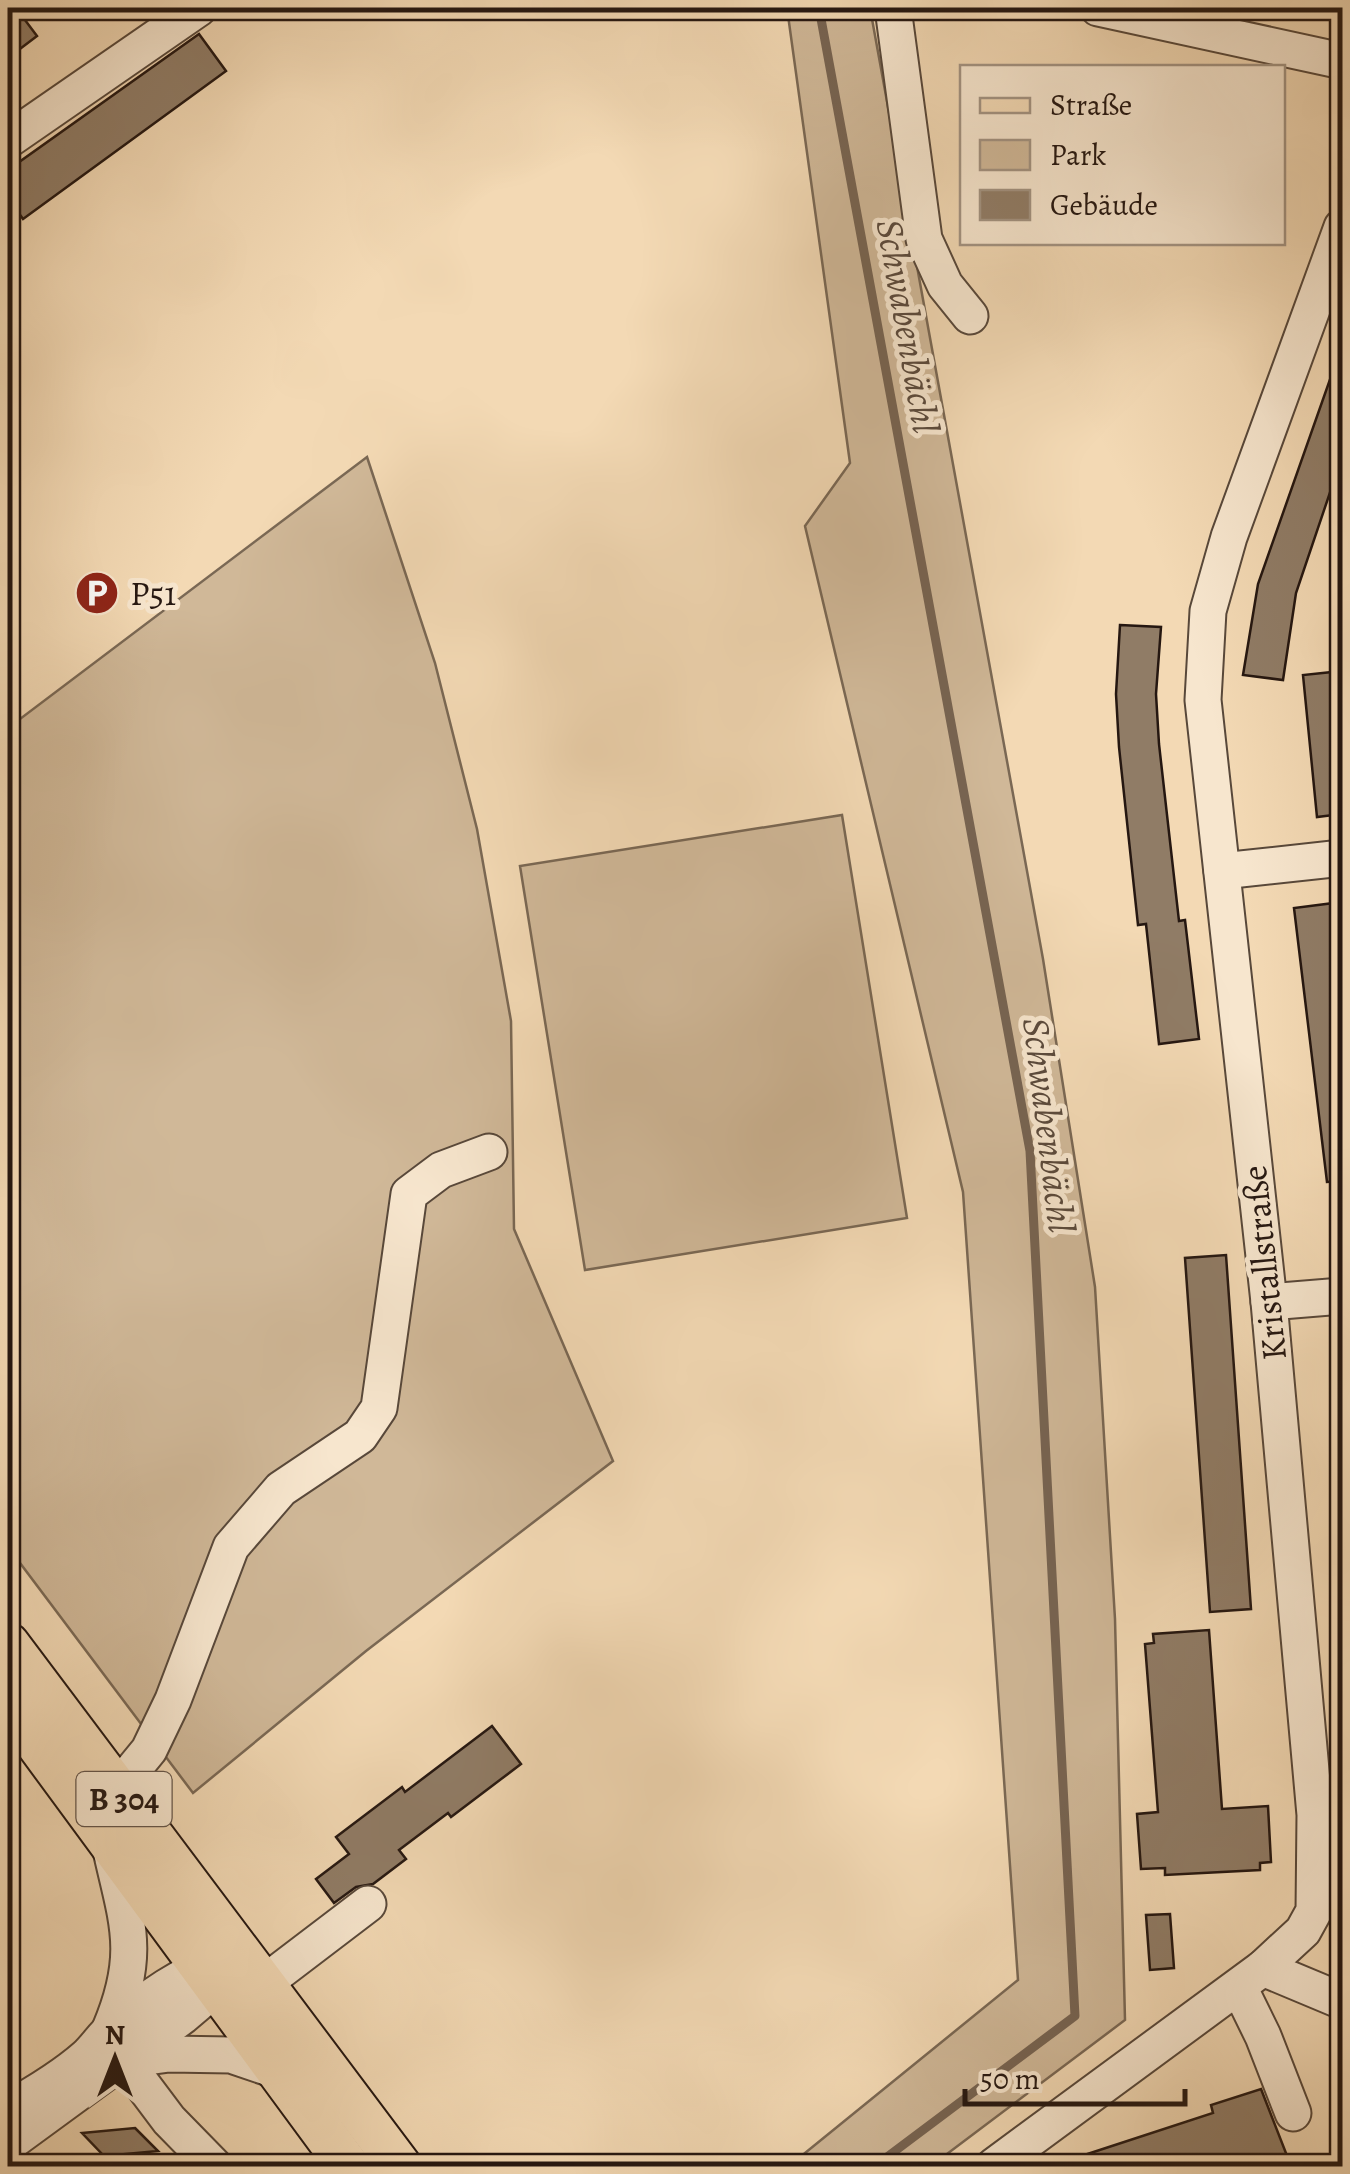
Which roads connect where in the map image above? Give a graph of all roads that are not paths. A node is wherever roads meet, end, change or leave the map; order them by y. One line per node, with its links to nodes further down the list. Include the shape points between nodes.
1 (200, 8): 5 (street)
2 (894, 8): 7 (street, via 924,239 945,285)
3 (1104, 8): 4 (street)
4 (1338, 57)
5 (8, 140)
6 (1342, 228): 9 (street, Kristallstraße, via 1208,612 1203,700)
7 (970, 316)
8 (1342, 858): 9 (street)
9 (1222, 872): 12 (street, Kristallstraße)
10 (489, 1152): 15 (street, via 441,1170 409,1194 379,1408 360,1436 282,1489 231,1547 150,1750)
11 (1342, 1296): 12 (street)
12 (1269, 1302): 19 (street, Kristallstraße, via 1316,1882 1304,1931)
13 (8, 1644): 15 (main road, B 304)
14 (8, 1704): 16 (main road, B 304)
15 (116, 1789): 18 (main road, B 304)
16 (110, 1845): 18 (main road, B 304); 21 (street, via 131,1936)
17 (368, 1904): 18 (street)
18 (230, 1973): 21 (street, via 177,1978); 22 (main road, B 304); 28 (main road, B 304)
19 (1251, 1978): 20 (street); 24 (street, via 1263,2036); 29 (street, Kristallstraße)
20 (1342, 2001)
21 (117, 2045): 22 (street, via 231,2055); 23 (street, via 87,2056); 25 (street); 26 (street, via 169,2120)
22 (278, 2071): 27 (main road, B 304)
23 (8, 2109)
24 (1293, 2113)
25 (8, 2144)
26 (214, 2166)
27 (348, 2166)
28 (400, 2166)
29 (994, 2166)

